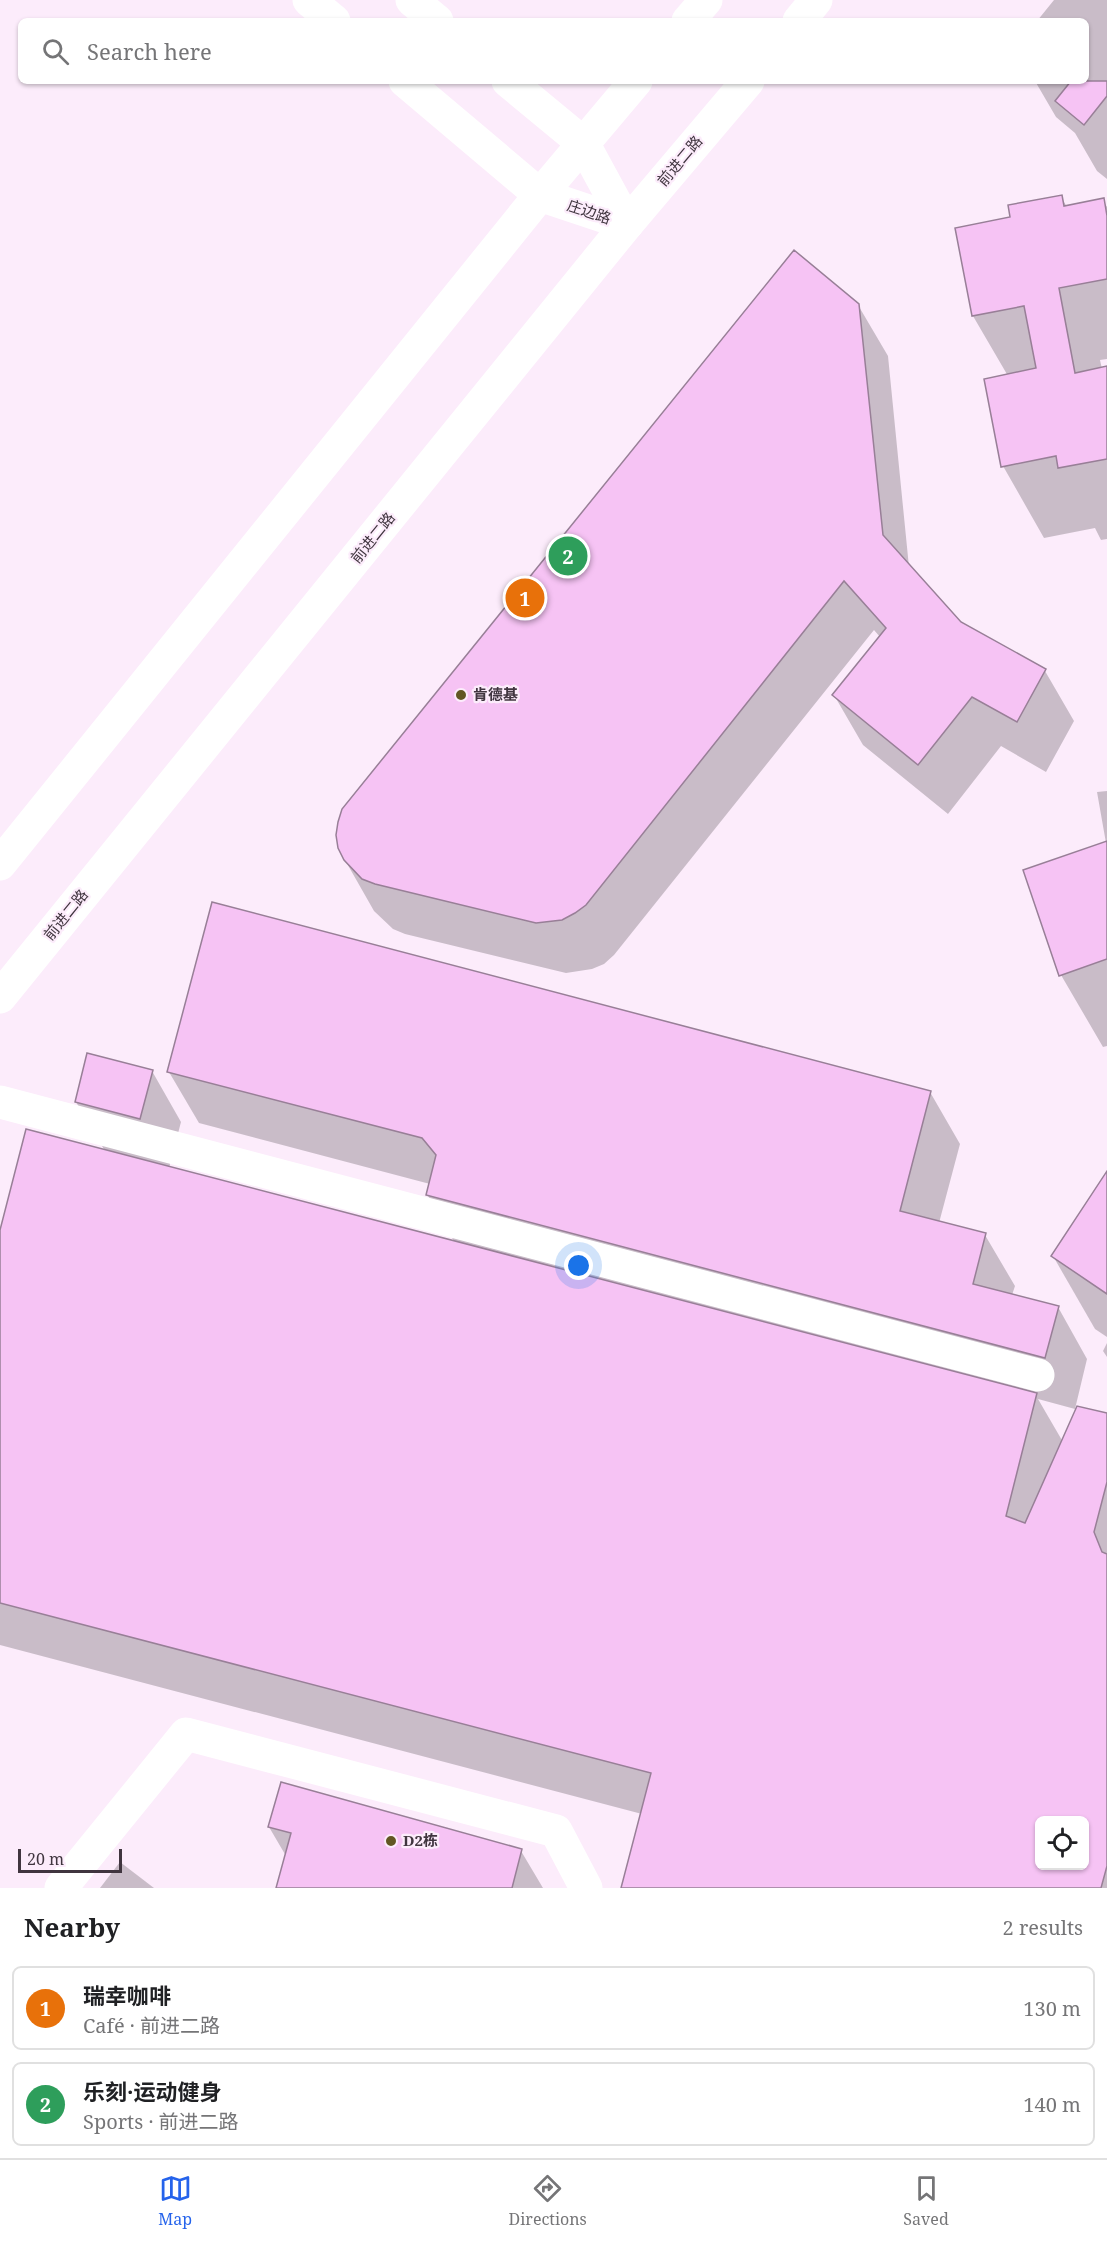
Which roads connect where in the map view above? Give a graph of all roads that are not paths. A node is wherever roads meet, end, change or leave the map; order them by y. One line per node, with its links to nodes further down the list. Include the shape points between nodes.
1 (309, 0): 5 (main road)
2 (412, 0): 6 (main road)
3 (706, 0): 7 (main road)
4 (816, 0): 8 (main road)
5 (330, 18)
6 (433, 18)
7 (691, 18)
8 (801, 18)
9 (409, 84): 14 (main road, 庄边路)
10 (512, 84): 13 (main road, 庄边路)
11 (633, 84): 13 (main road)
12 (745, 84): 15 (main road, 前进二路)
13 (583, 143): 14 (main road); 15 (main road, 庄边路)
14 (540, 195): 15 (main road, 庄边路); 16 (main road)
15 (627, 224): 17 (main road, 前进二路)
16 (0, 864)
17 (0, 997)
18 (0, 1102): 19 (main road)
19 (1038, 1375)
20 (60, 1888): 21 (main road, via 186,1734 556,1831)
21 (586, 1888)

